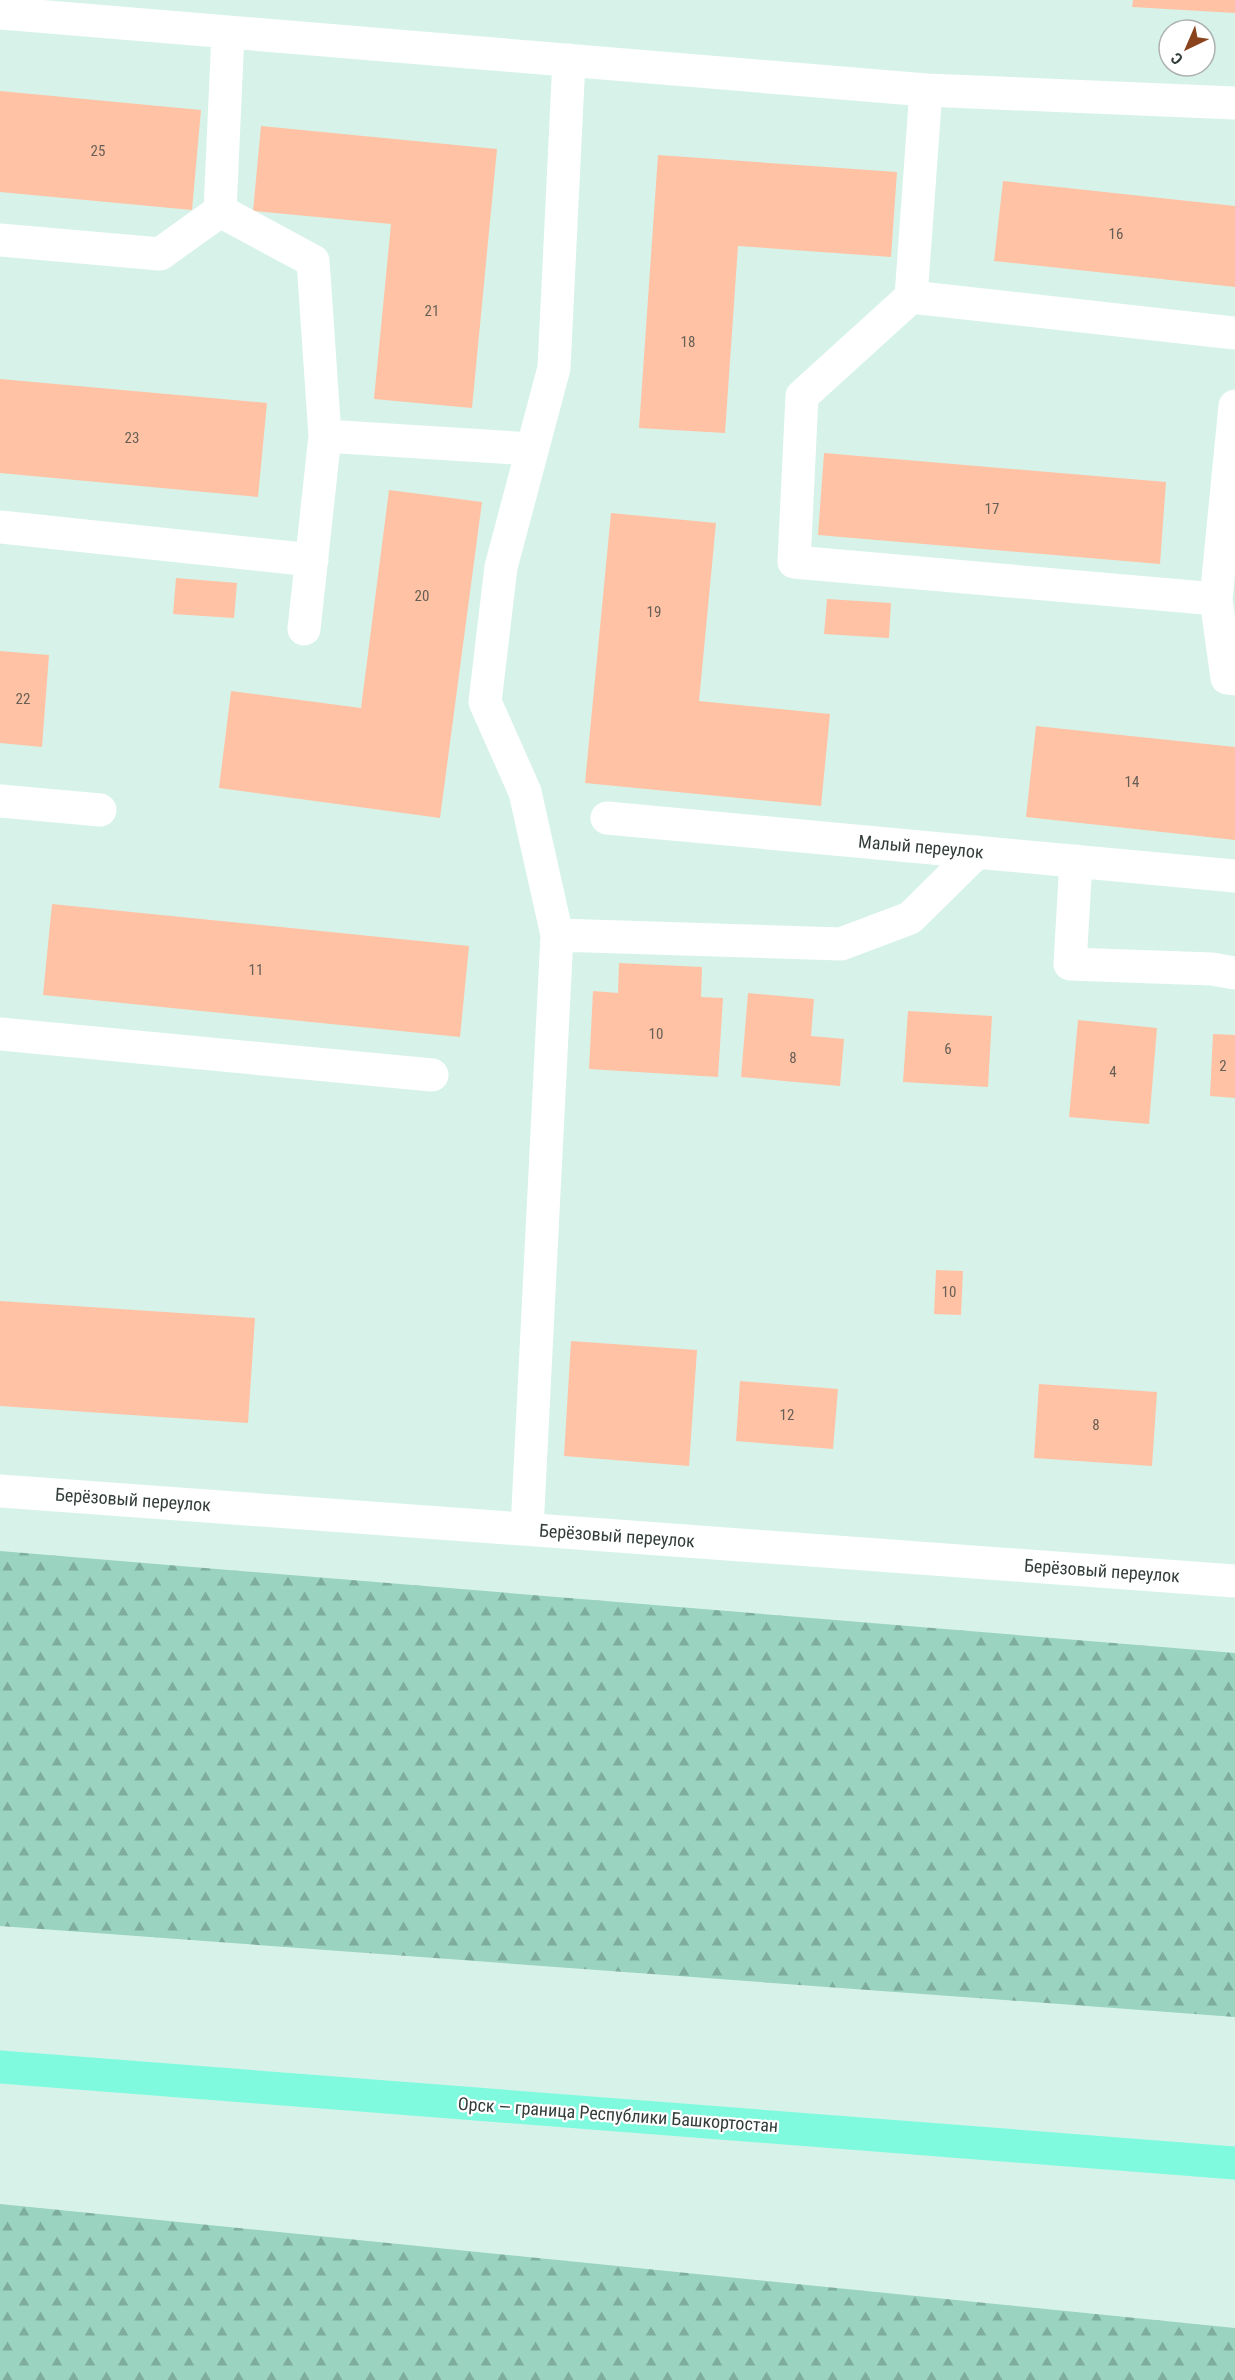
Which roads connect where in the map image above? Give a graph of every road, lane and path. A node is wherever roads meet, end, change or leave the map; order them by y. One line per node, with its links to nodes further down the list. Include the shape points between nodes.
1 (0, 13): 2 (street)
2 (228, 33): 3 (street); 6 (street)
3 (569, 60): 4 (street); 12 (street, via 554,368)
4 (926, 90): 5 (street); 8 (street)
5 (1235, 104)
6 (220, 212): 7 (street, via 160,254); 11 (street, via 313,261)
7 (0, 240)
8 (911, 297): 9 (street); 15 (street, via 802,396 794,562)
9 (1235, 333)
10 (1235, 406): 15 (street)
11 (325, 436): 12 (street); 14 (street)
12 (532, 449): 24 (street, via 501,567 485,702 525,792)
13 (0, 526): 14 (street)
14 (312, 560): 16 (street)
15 (1216, 599): 17 (street, via 1227,678)
16 (304, 629)
17 (1235, 679)
18 (0, 801): 19 (street)
19 (100, 810)
20 (607, 818): 21 (street, Малый переулок)
21 (977, 852): 22 (street, Малый переулок); 24 (street, via 910,918 841,944)
22 (1076, 861): 23 (street, Малый переулок); 25 (street, via 1070,964)
23 (1235, 876)
24 (557, 935): 29 (street)
25 (1235, 973)
26 (0, 1034): 27 (street)
27 (432, 1076)
28 (0, 1491): 29 (street, Берёзовый переулок)
29 (527, 1529): 30 (street, Берёзовый переулок)
30 (1235, 1581)
31 (0, 2067): 32 (main road, Орск — граница Республики Башкортостан)
32 (1235, 2163)

